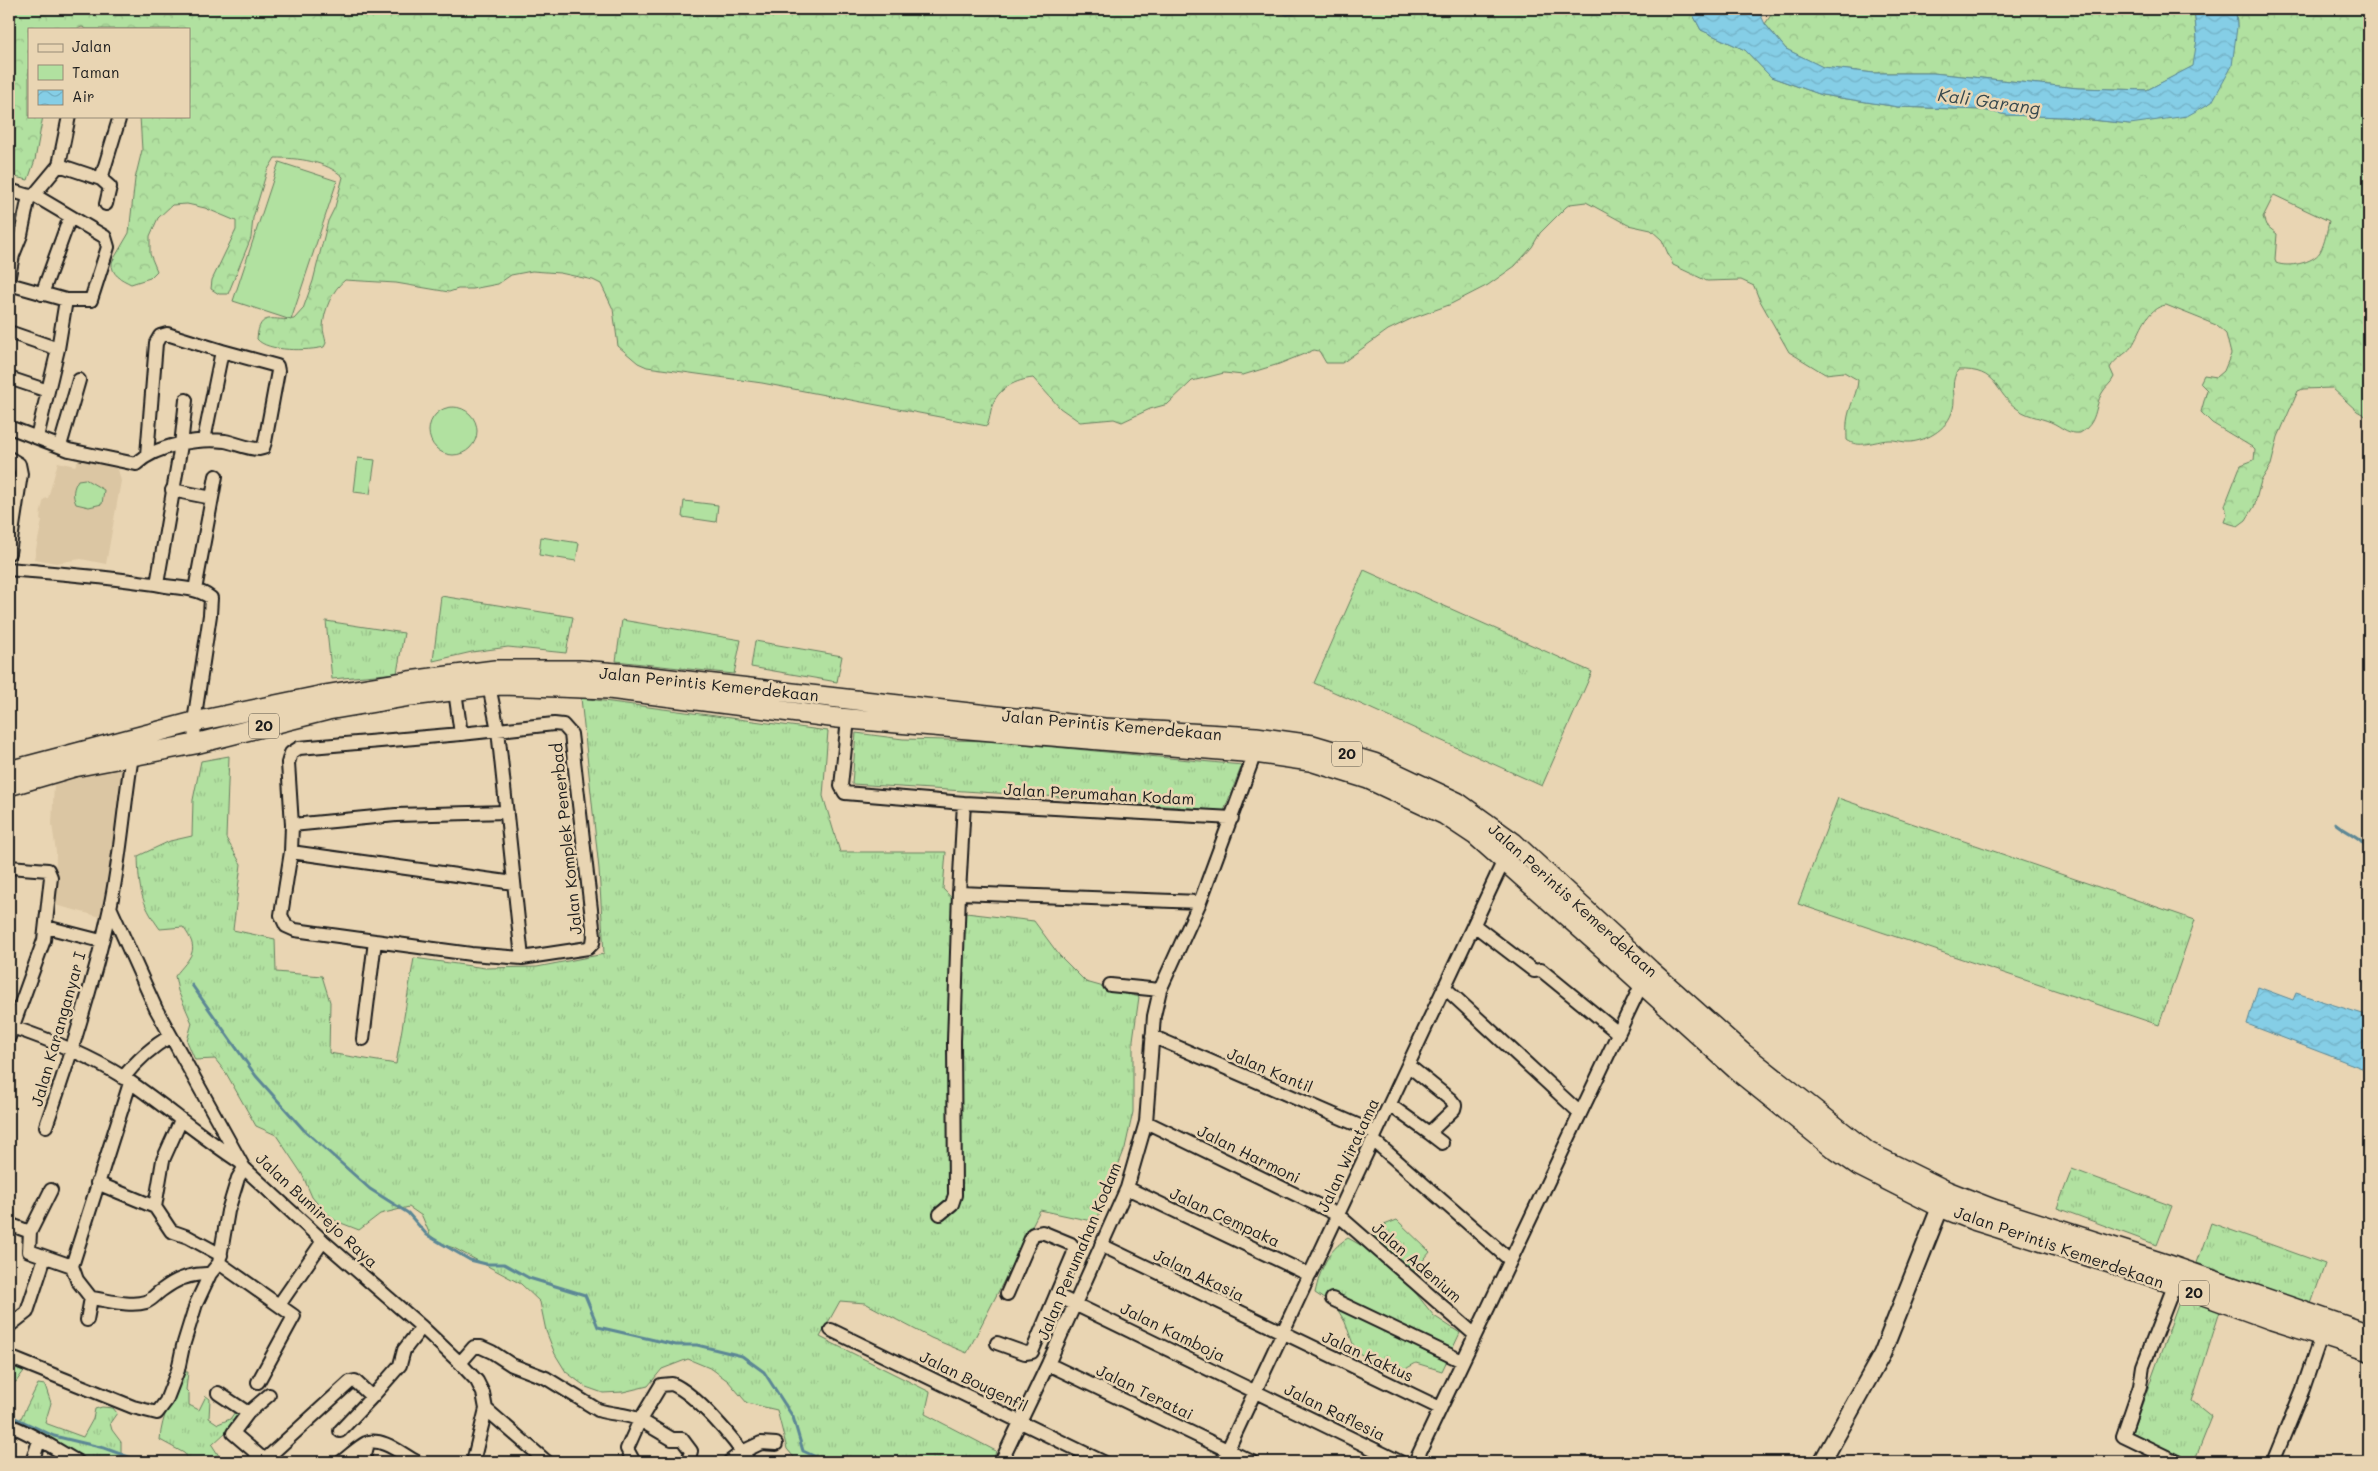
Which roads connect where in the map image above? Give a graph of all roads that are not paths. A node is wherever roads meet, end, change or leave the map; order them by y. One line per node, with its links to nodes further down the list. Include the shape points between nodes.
1 (70, 118): 3 (street)
2 (119, 118): 4 (street)
3 (58, 164): 4 (street); 6 (street)
4 (101, 179): 7 (street, via 110,187)
5 (9, 190): 6 (street)
6 (32, 196): 8 (street); 9 (street, via 21,235)
7 (106, 204)
8 (70, 217): 12 (street); 13 (street, via 105,236 108,247 90,300)
9 (11, 255): 10 (street)
10 (9, 276)
11 (9, 284): 12 (street)
12 (42, 294): 13 (street)
13 (66, 300): 15 (street)
14 (9, 332): 15 (street)
15 (58, 348): 19 (street)
16 (222, 351): 23 (street); 23 (street, via 277,366 278,371 262,448); 26 (street, via 167,334 160,336 156,343)
17 (9, 378): 19 (street)
18 (79, 380): 25 (street)
19 (48, 391): 22 (street)
20 (186, 400): 24 (street)
21 (9, 427): 22 (street)
22 (37, 437): 25 (street)
23 (204, 440): 24 (street)
24 (181, 445): 26 (street); 29 (street)
25 (60, 446): 26 (street, via 87,455 136,464)
26 (147, 454)
27 (9, 458): 31 (street, via 19,464 22,474)
28 (216, 476): 30 (street)
29 (172, 490): 30 (street); 33 (street)
30 (212, 498): 34 (street)
31 (9, 553)
32 (9, 569): 33 (street)
33 (157, 584): 34 (street)
34 (195, 590): 38 (street, via 211,598 211,606)
35 (454, 683): 36 (highway, Jalan Perintis Kemerdekaan / 20); 38 (highway, Jalan Perintis Kemerdekaan / 20, via 324,695); 40 (highway, Jalan Perintis Kemerdekaan / 20, via 495,670 580,670); 41 (street); 43 (highway, Jalan Perintis Kemerdekaan / 20, via 328,710)
36 (489, 686): 37 (highway, Jalan Perintis Kemerdekaan / 20, via 578,686); 39 (street)
37 (848, 719): 40 (highway, Jalan Perintis Kemerdekaan / 20); 48 (street, Jalan Perumahan Kodam, via 841,786 845,793)
38 (194, 722): 42 (highway, Jalan Perintis Kemerdekaan / 20); 43 (street)
39 (498, 730): 41 (street, Jalan Komplek Penerbad); 49 (street); 63 (street, Jalan Komplek Penerbad, via 554,724 563,726 571,734 589,875 593,943 588,948)
40 (1082, 732): 44 (highway, Jalan Perintis Kemerdekaan / 20, via 1146,745); 64 (highway, Jalan Perintis Kemerdekaan / 20, via 1283,740 1374,762 1449,798 1484,820 1521,850)
41 (461, 734): 51 (street, Jalan Komplek Penerbad, via 299,748 291,753 288,763)
42 (135, 736): 45 (street); 46 (highway, Jalan Perintis Kemerdekaan / 20)
43 (196, 744): 45 (highway, Jalan Perintis Kemerdekaan / 20)
44 (1255, 753): 50 (street, Jalan Perumahan Kodam); 53 (highway, Jalan Perintis Kemerdekaan / 20, via 1310,761 1368,779 1445,816)
45 (132, 755): 47 (highway, Jalan Perintis Kemerdekaan / 20); 58 (street, Jalan Karanganyar I)
46 (9, 771)
47 (9, 786)
48 (964, 803): 50 (street, Jalan Perumahan Kodam); 56 (street)
49 (507, 812): 51 (street, via 396,815); 55 (street)
50 (1232, 818): 57 (street, Jalan Perumahan Kodam)
51 (292, 825): 52 (street, Jalan Komplek Penerbad)
52 (291, 852): 55 (street); 62 (street, Jalan Komplek Penerbad, via 281,915 286,926)
53 (1504, 860): 59 (street, Jalan Wiratama); 64 (highway, Jalan Perintis Kemerdekaan / 20)
54 (9, 867): 60 (street, via 48,870 50,873)
55 (514, 883): 63 (street)
56 (959, 892): 57 (street); 90 (street, via 954,1041 956,1195 952,1204)
57 (1200, 902): 67 (street, Jalan Perumahan Kodam)
58 (110, 908): 61 (street, Jalan Karanganyar I); 70 (street, Jalan Bumirejo Raya)
59 (1474, 925): 66 (street, Jalan Wiratama); 69 (street, via 1534,971 1542,970)
60 (46, 927): 61 (street, Jalan Karanganyar I); 68 (street)
61 (101, 941): 73 (street, Jalan Karanganyar I)
62 (375, 941): 63 (street, Jalan Komplek Penerbad); 72 (street)
63 (522, 958)
64 (1646, 977): 69 (street); 88 (highway, Jalan Perintis Kemerdekaan / 20, via 1739,1072 1833,1148 1859,1166)
65 (1110, 985): 67 (street)
66 (1444, 987): 74 (street, Jalan Wiratama); 77 (street)
67 (1160, 990): 71 (street, Jalan Perumahan Kodam)
68 (10, 1030): 73 (street)
69 (1618, 1033): 77 (street)
70 (171, 1036): 75 (street, via 140,1057); 84 (street, Jalan Bumirejo Raya)
71 (1152, 1036): 79 (street, Jalan Perumahan Kodam); 82 (street, Jalan Kantil)
72 (363, 1039)
73 (72, 1050): 75 (street); 80 (street, Jalan Karanganyar I)
74 (1409, 1066): 76 (street, Jalan Wiratama); 81 (street, via 1455,1105)
75 (127, 1080): 78 (street); 85 (street, via 115,1134)
76 (1390, 1105): 81 (street); 82 (street, Jalan Wiratama)
77 (1580, 1113): 98 (street)
78 (181, 1120): 84 (street); 89 (street, via 163,1160)
79 (1146, 1122): 86 (street, Jalan Perumahan Kodam); 91 (street, Jalan Harmoni)
80 (46, 1126)
81 (1429, 1133): 83 (street)
82 (1374, 1137): 91 (street, Jalan Wiratama); 98 (street, Jalan Kantil)
83 (1442, 1144)
84 (243, 1165): 94 (street, Jalan Bumirejo Raya); 97 (street, via 228,1211)
85 (96, 1183): 89 (street); 99 (street)
86 (1127, 1188): 95 (street, Jalan Perumahan Kodam); 101 (street, Jalan Cempaka)
87 (51, 1190): 93 (street)
88 (1943, 1199): 102 (highway, Jalan Perintis Kemerdekaan / 20, via 1973,1220); 112 (highway, Jalan Perintis Kemerdekaan / 20, via 2166,1264); 156 (main road, via 1882,1354)
89 (155, 1207): 97 (street, via 171,1231 188,1237)
90 (940, 1214)
91 (1338, 1215): 101 (street, Jalan Wiratama); 115 (street, Jalan Adenium)
92 (9, 1224): 93 (street)
93 (30, 1232): 96 (street, via 29,1251)
94 (323, 1241): 108 (street); 111 (street, Jalan Bumirejo Raya)
95 (1101, 1245): 107 (street, Jalan Perumahan Kodam); 114 (street, Jalan Akasia)
96 (45, 1257): 99 (street); 110 (street, via 27,1312)
97 (220, 1259): 100 (street); 108 (street)
98 (1510, 1260): 115 (street)
99 (72, 1266): 105 (street, via 77,1280)
100 (210, 1274): 105 (street, via 197,1273 180,1279 148,1302); 119 (street, via 196,1304 178,1370 166,1401 157,1413 133,1407)
101 (1310, 1275): 114 (street, Jalan Wiratama)
102 (2174, 1286): 112 (highway, Jalan Perintis Kemerdekaan / 20); 157 (street, via 2143,1366 2140,1386 2123,1436)
103 (1007, 1294): 104 (street, via 1033,1234 1042,1232 1074,1248)
104 (1056, 1295): 107 (street, Jalan Kamboja); 117 (street, via 1032,1352 1025,1353)
105 (91, 1298): 109 (street)
106 (1332, 1299): 120 (street)
107 (1076, 1303): 122 (street, Jalan Perumahan Kodam); 124 (street, Jalan Kamboja)
108 (279, 1305): 123 (street, via 292,1314 294,1320)
109 (87, 1320)
110 (9, 1326)
111 (422, 1327): 121 (street, Jalan Bumirejo Raya); 127 (street, via 404,1350 400,1365)
112 (2324, 1328): 116 (highway, Jalan Perintis Kemerdekaan / 20); 118 (highway, Jalan Perintis Kemerdekaan / 20); 158 (street)
113 (831, 1330): 132 (street, Jalan Bougenfil)
114 (1282, 1333): 124 (street, Jalan Wiratama); 128 (street, Jalan Kaktus)
115 (1474, 1334): 120 (street)
116 (2369, 1334)
117 (997, 1343)
118 (2369, 1351)
119 (12, 1358)
120 (1462, 1361): 128 (street)
121 (460, 1363): 129 (street, Jalan Bumirejo Raya, via 484,1393); 131 (street, via 474,1347 481,1347 512,1365 546,1378 598,1410)
122 (1048, 1364): 132 (street, Jalan Perumahan Kodam); 138 (street, Jalan Teratai)
123 (258, 1382)
124 (1255, 1391): 138 (street, Jalan Wiratama); 154 (street, Jalan Raflesia)
125 (218, 1393): 130 (street)
126 (269, 1395): 130 (street)
127 (372, 1397): 130 (street, via 355,1381 350,1382 266,1458 259,1457 233,1433); 134 (street)
128 (1440, 1408): 155 (street)
129 (486, 1409): 145 (street); 146 (street)
130 (248, 1413)
131 (640, 1420): 139 (street, via 661,1385 672,1384 699,1403); 147 (street, via 627,1449); 148 (street, via 672,1439 682,1439 691,1451)
132 (1021, 1422): 150 (street, Jalan Perumahan Kodam); 151 (street, Jalan Bougenfil)
133 (9, 1425): 135 (street, via 30,1433)
134 (340, 1431)
135 (39, 1441): 141 (street); 142 (street)
136 (368, 1442): 140 (street, via 383,1444); 143 (street); 144 (street)
137 (776, 1444): 139 (street, via 761,1443)
138 (1227, 1450): 152 (street, Jalan Wiratama); 153 (street, Jalan Teratai)
139 (745, 1457): 149 (street)
140 (413, 1461)
141 (32, 1462)
142 (78, 1462)
143 (341, 1462)
144 (364, 1462)
145 (473, 1462)
146 (547, 1462)
147 (634, 1462)
148 (688, 1462)
149 (729, 1462)
150 (1001, 1462)
151 (1103, 1462)
152 (1222, 1462)
153 (1252, 1462)
154 (1400, 1462)
155 (1415, 1462)
156 (1822, 1462)
157 (2177, 1462)
158 (2273, 1462)

